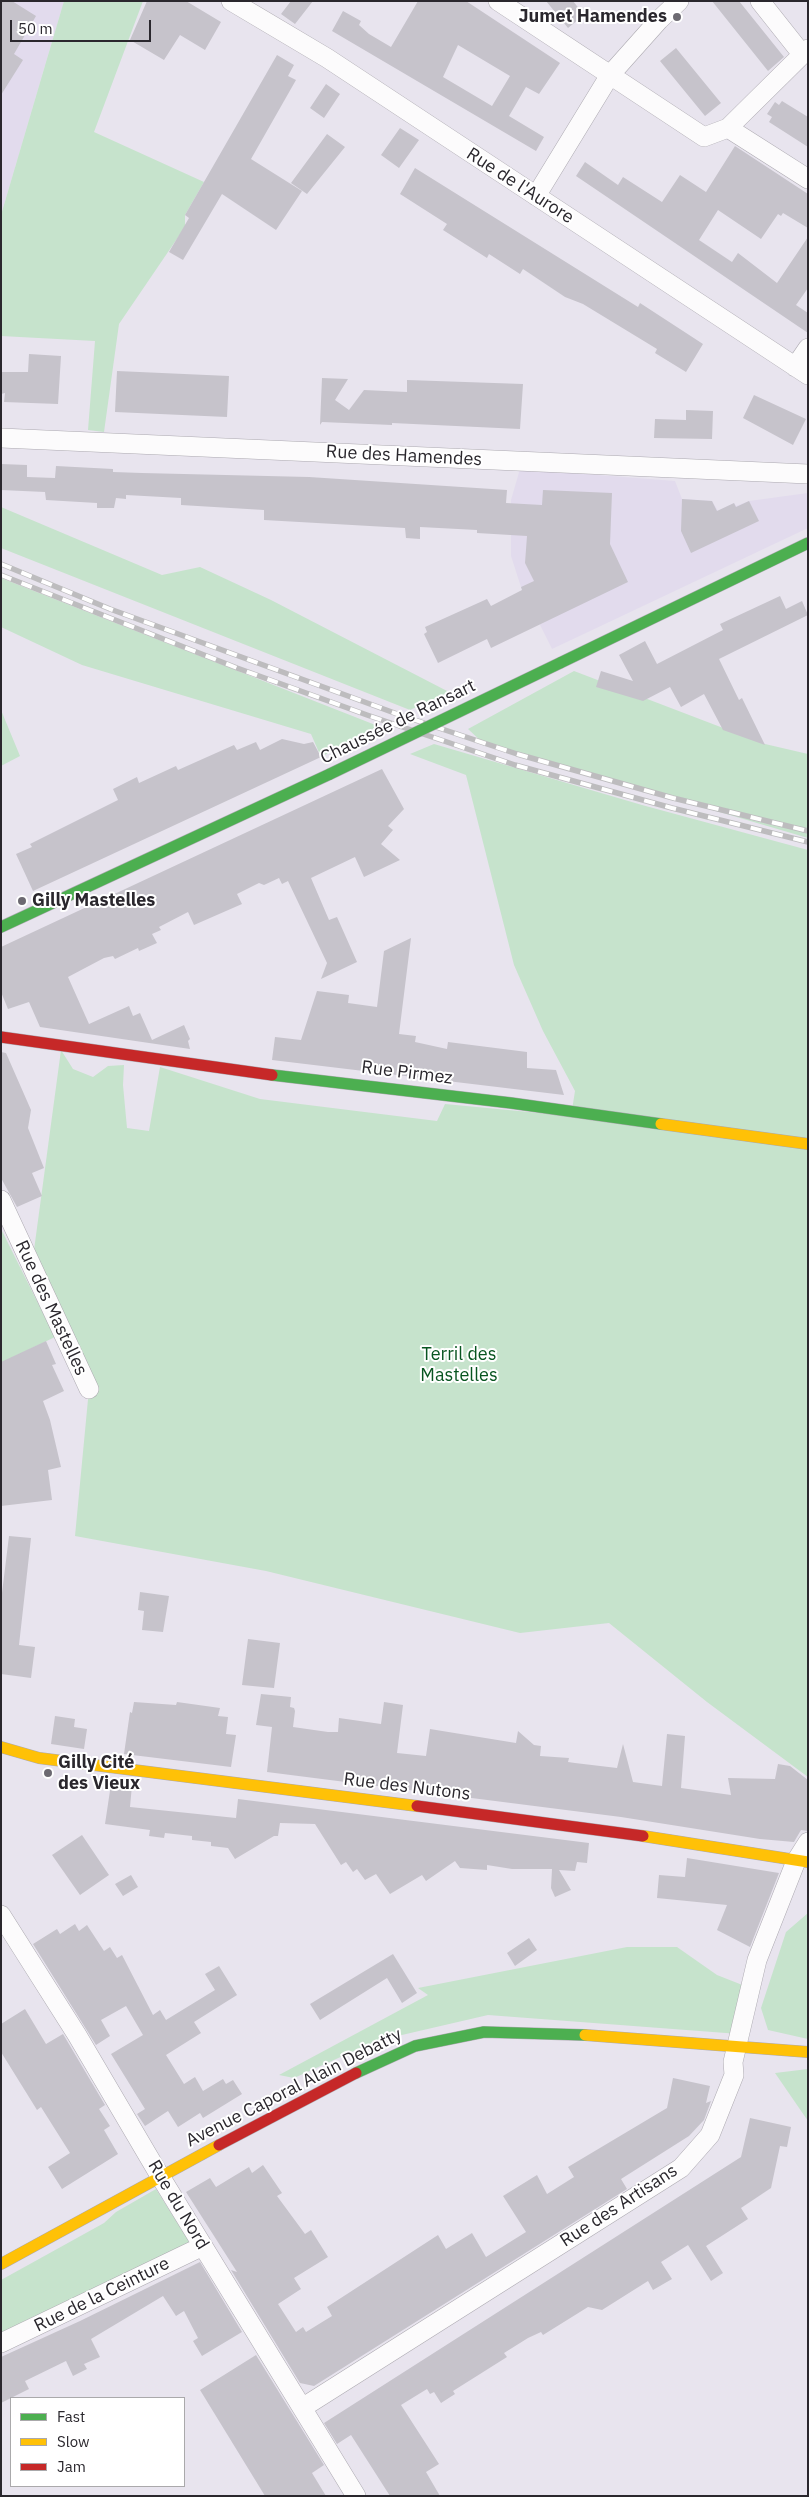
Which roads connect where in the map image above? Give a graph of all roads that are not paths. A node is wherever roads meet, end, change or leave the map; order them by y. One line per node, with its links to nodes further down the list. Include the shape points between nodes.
1 (231, 1): 9 (street, Rue de l'Aurore, via 327,58)
2 (498, 1): 6 (street)
3 (679, 1): 6 (street)
4 (760, 1): 5 (street)
5 (805, 51): 7 (street)
6 (610, 75): 7 (street, via 704,137); 9 (street)
7 (728, 128): 8 (street)
8 (808, 179)
9 (536, 196): 11 (street, Rue de l'Aurore)
10 (808, 348): 11 (street)
11 (801, 371)
12 (1, 438): 13 (street, Rue des Hamendes)
13 (808, 474)
14 (808, 543): 15 (main road, Chaussée de Ransart, bridge, via 330,774)
15 (1, 927)
16 (1, 1037): 17 (main road, Rue Pirmez, via 238,1071 511,1103)
17 (808, 1144)
18 (1, 1200): 19 (street, Rue des Mastelles)
19 (89, 1389)
20 (1, 1747): 22 (main road, Rue des Nutons, via 39,1758 619,1832)
21 (808, 1842): 22 (street, Rue des Artisans)
22 (802, 1861): 24 (street, Rue des Artisans, via 757,1960)
23 (1, 1915): 26 (street, Rue du Nord)
24 (736, 2046): 25 (main road, Avenue Caporal Alain Debatty); 26 (main road, Avenue Caporal Alain Debatty, via 565,2033 484,2032 415,2046 324,2088); 30 (street, Rue des Artisans, via 734,2075 710,2135 681,2168)
25 (808, 2052)
26 (160, 2176): 27 (street, Rue du Nord); 28 (main road, Avenue Caporal Alain Debatty)
27 (203, 2246): 29 (street, Rue de la Ceinture); 30 (street, Rue du Nord)
28 (1, 2264)
29 (1, 2343)
30 (302, 2408): 31 (street, Rue du Nord)
31 (356, 2496)

